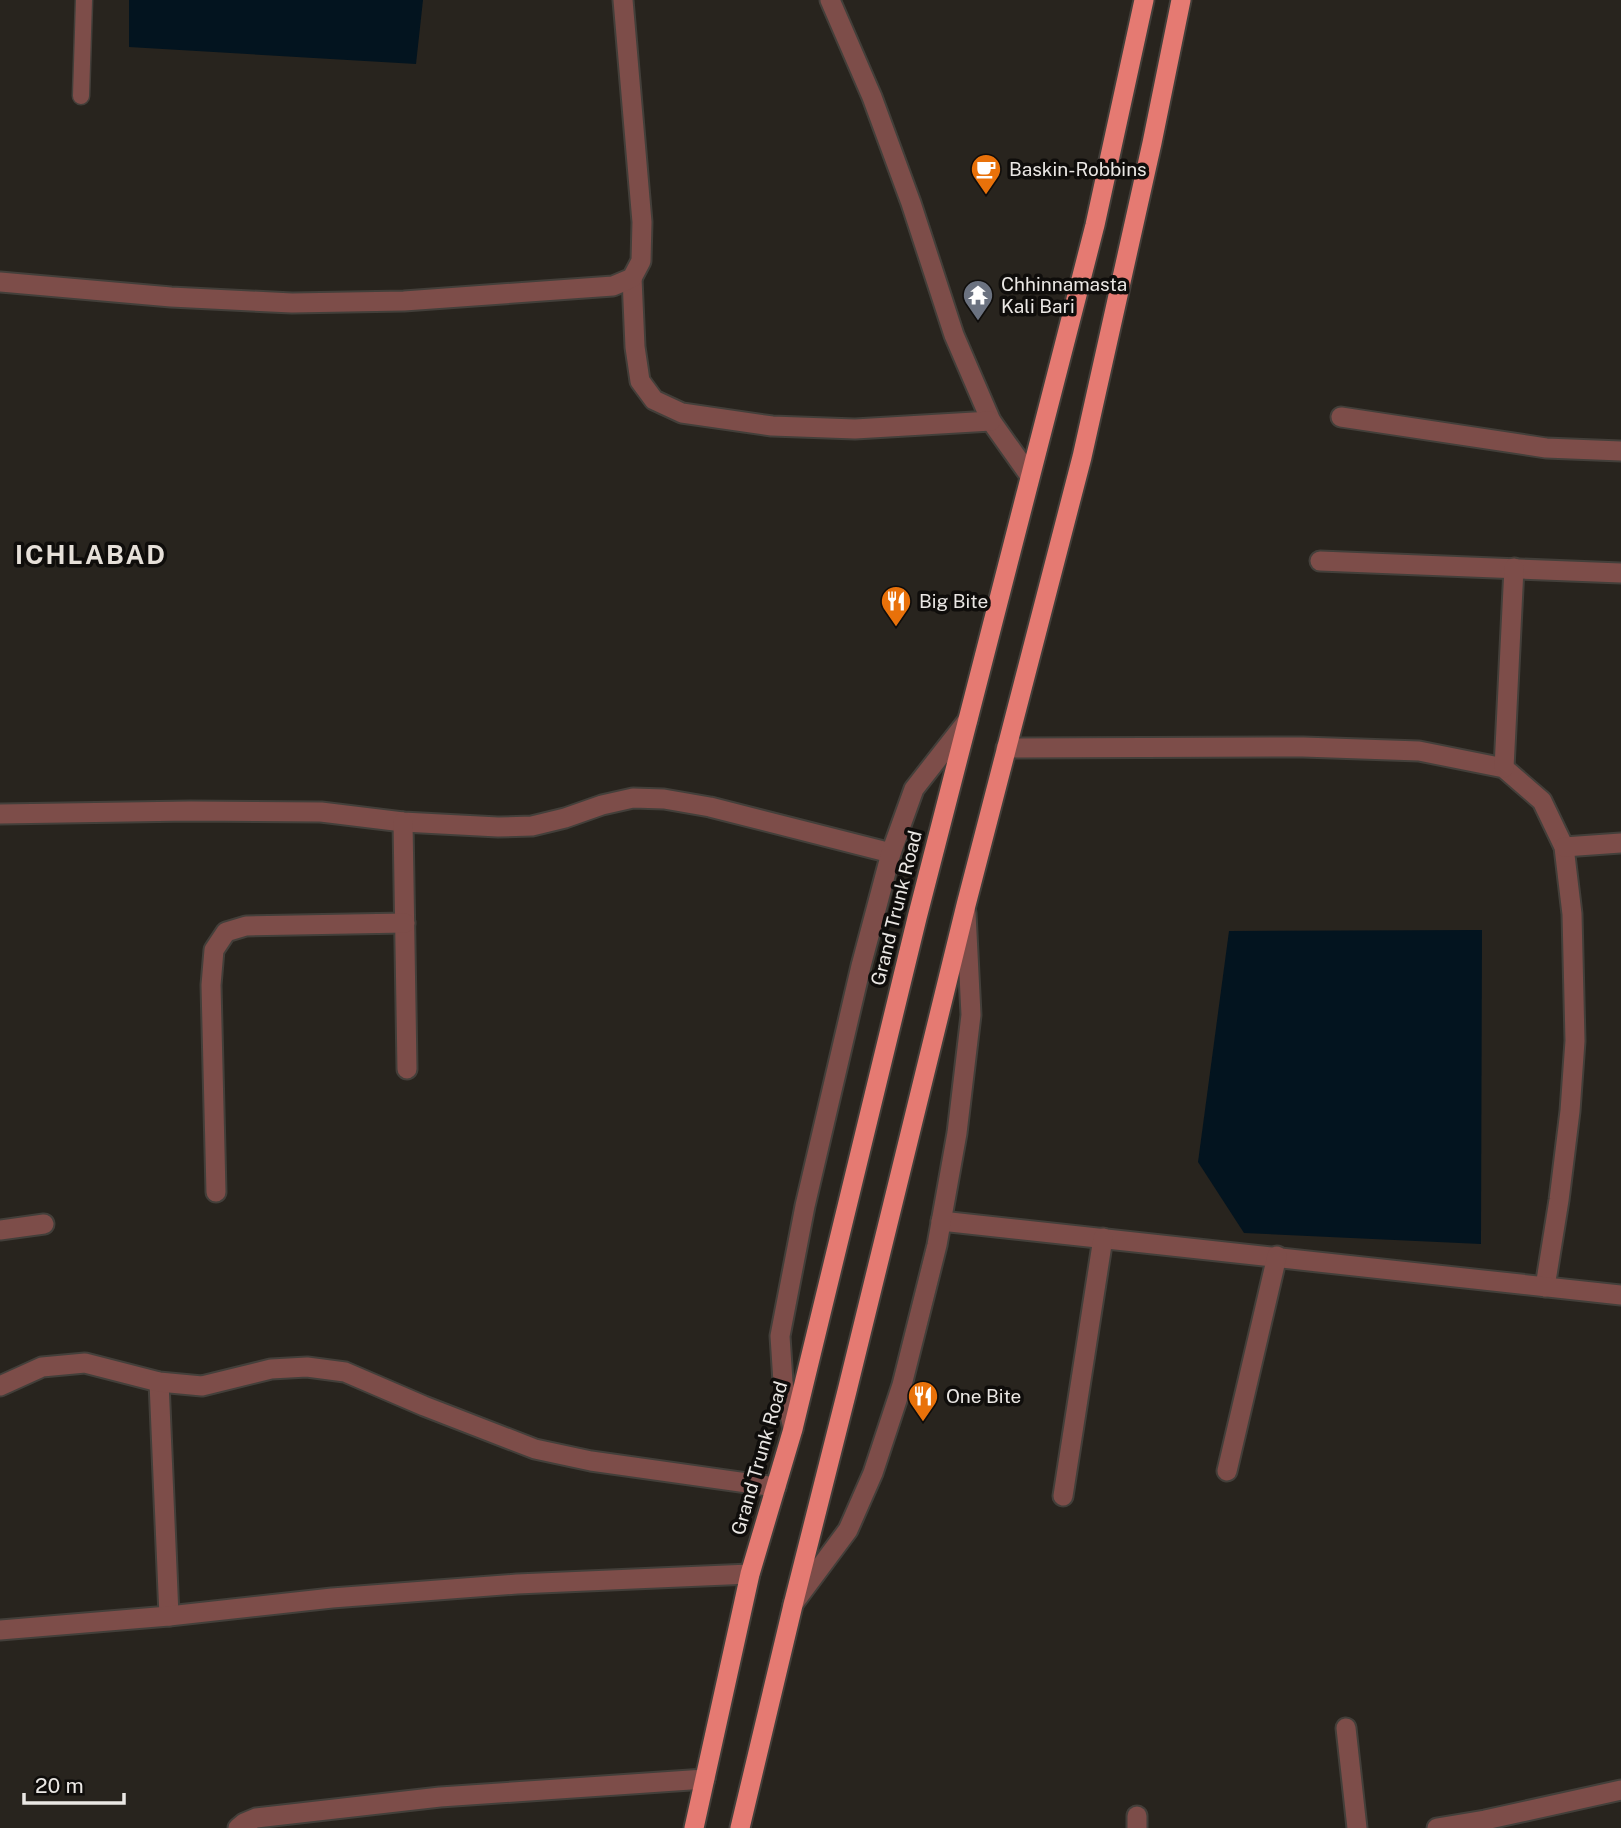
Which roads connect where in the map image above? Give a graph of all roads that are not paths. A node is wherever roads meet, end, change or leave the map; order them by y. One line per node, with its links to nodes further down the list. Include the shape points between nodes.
1 (84, 0): 6 (lane)
2 (624, 0): 7 (street, via 642,222 641,261)
3 (830, 0): 10 (street, via 872,97 954,335)
4 (1144, 0): 12 (highway, Grand Trunk Road, via 1095,225)
5 (1181, 0): 17 (highway, via 1082,457)
6 (81, 96)
7 (632, 278): 8 (street, via 613,286 404,301 292,303); 10 (street, via 640,381 653,400 682,413 772,426 855,429)
8 (0, 282)
9 (1341, 417): 11 (street, via 1546,448)
10 (992, 421): 12 (street)
11 (1621, 451)
12 (1030, 477): 16 (highway, Grand Trunk Road)
13 (1320, 561): 14 (street)
14 (1514, 568): 15 (street); 18 (street)
15 (1621, 573)
16 (968, 720): 23 (street, via 914,789); 37 (highway, Grand Trunk Road)
17 (1006, 748): 18 (street, via 1419,751); 24 (highway)
18 (1504, 768): 22 (street, via 1542,801)
19 (0, 814): 20 (street, via 321,812)
20 (403, 822): 23 (street, via 532,826 612,802 664,799); 25 (street)
21 (1621, 843): 22 (street)
22 (1563, 848): 33 (street, via 1572,914 1574,1041 1564,1162)
23 (891, 853): 37 (street, via 811,1180 780,1336)
24 (966, 905): 28 (street, via 971,1015); 42 (highway)
25 (405, 923): 26 (street); 27 (street, via 246,926 226,932 214,950 211,985)
26 (407, 1069)
27 (215, 1192)
28 (941, 1221): 31 (street); 42 (street, via 902,1385 873,1473 848,1530)
29 (44, 1224): 30 (street)
30 (0, 1230)
31 (1104, 1238): 32 (street); 40 (street)
32 (1277, 1256): 33 (street); 38 (street)
33 (1545, 1287): 34 (street)
34 (1621, 1295)
35 (159, 1382): 36 (street, via 85,1363 42,1367); 39 (street, via 202,1386 271,1369 307,1367 345,1372 535,1449); 43 (street)
36 (0, 1386)
37 (793, 1429): 39 (highway, Grand Trunk Road)
38 (1227, 1471)
39 (776, 1487): 41 (highway, Grand Trunk Road)
40 (1063, 1496)
41 (750, 1574): 43 (street, via 517,1584); 46 (highway, Grand Trunk Road)
42 (793, 1605): 50 (highway)
43 (169, 1616): 44 (street)
44 (0, 1630)
45 (1346, 1728): 51 (street)
46 (705, 1779): 48 (street, via 440,1797 256,1818); 49 (highway, Grand Trunk Road)
47 (1621, 1790): 52 (street)
48 (238, 1828)
49 (694, 1828)
50 (740, 1828)
51 (1357, 1828)
52 (1437, 1828)

